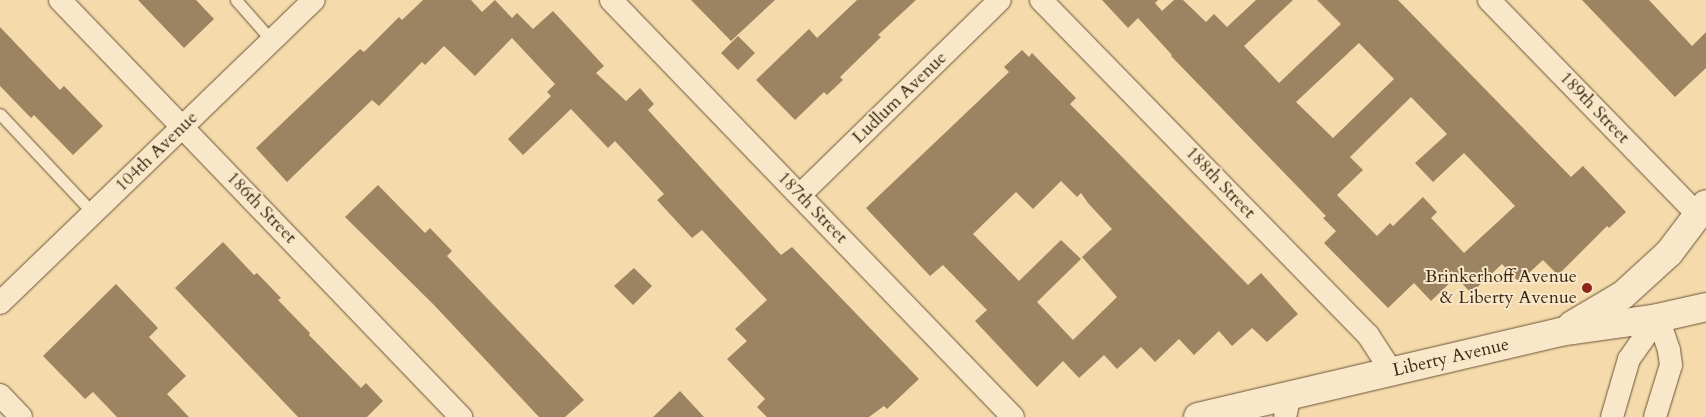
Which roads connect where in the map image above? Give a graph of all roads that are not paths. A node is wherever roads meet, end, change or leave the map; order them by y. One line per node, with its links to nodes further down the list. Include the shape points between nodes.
1 (60, 0): 10 (street, 186th Street)
2 (236, 0): 8 (lane)
3 (314, 0): 8 (street, 104th Avenue)
4 (611, 0): 11 (street, 187th Street)
5 (1000, 0): 11 (street, Ludlum Avenue)
6 (1041, 0): 18 (street, 188th Street, via 1368,335)
7 (1490, 0): 12 (street, 189th Street)
8 (272, 41): 10 (street, 104th Avenue)
9 (0, 114): 13 (lane)
10 (183, 127): 13 (street, 104th Avenue); 22 (street, 186th Street)
11 (800, 195): 23 (street, 187th Street)
12 (1703, 210): 17 (main road, via 1670,253 1623,295)
13 (94, 213): 14 (street, 104th Avenue)
14 (0, 303)
15 (1706, 307): 16 (main road, Liberty Avenue)
16 (1658, 318): 17 (main road, Liberty Avenue); 25 (street, via 1629,359); 26 (street, via 1671,365)
17 (1560, 332): 18 (main road, Liberty Avenue)
18 (1392, 372): 20 (main road, Liberty Avenue)
19 (0, 395): 21 (street)
20 (1287, 406): 24 (main road, Liberty Avenue)
21 (21, 417)
22 (462, 417)
23 (1013, 417)
24 (1198, 417)
25 (1612, 417)
26 (1655, 417)

